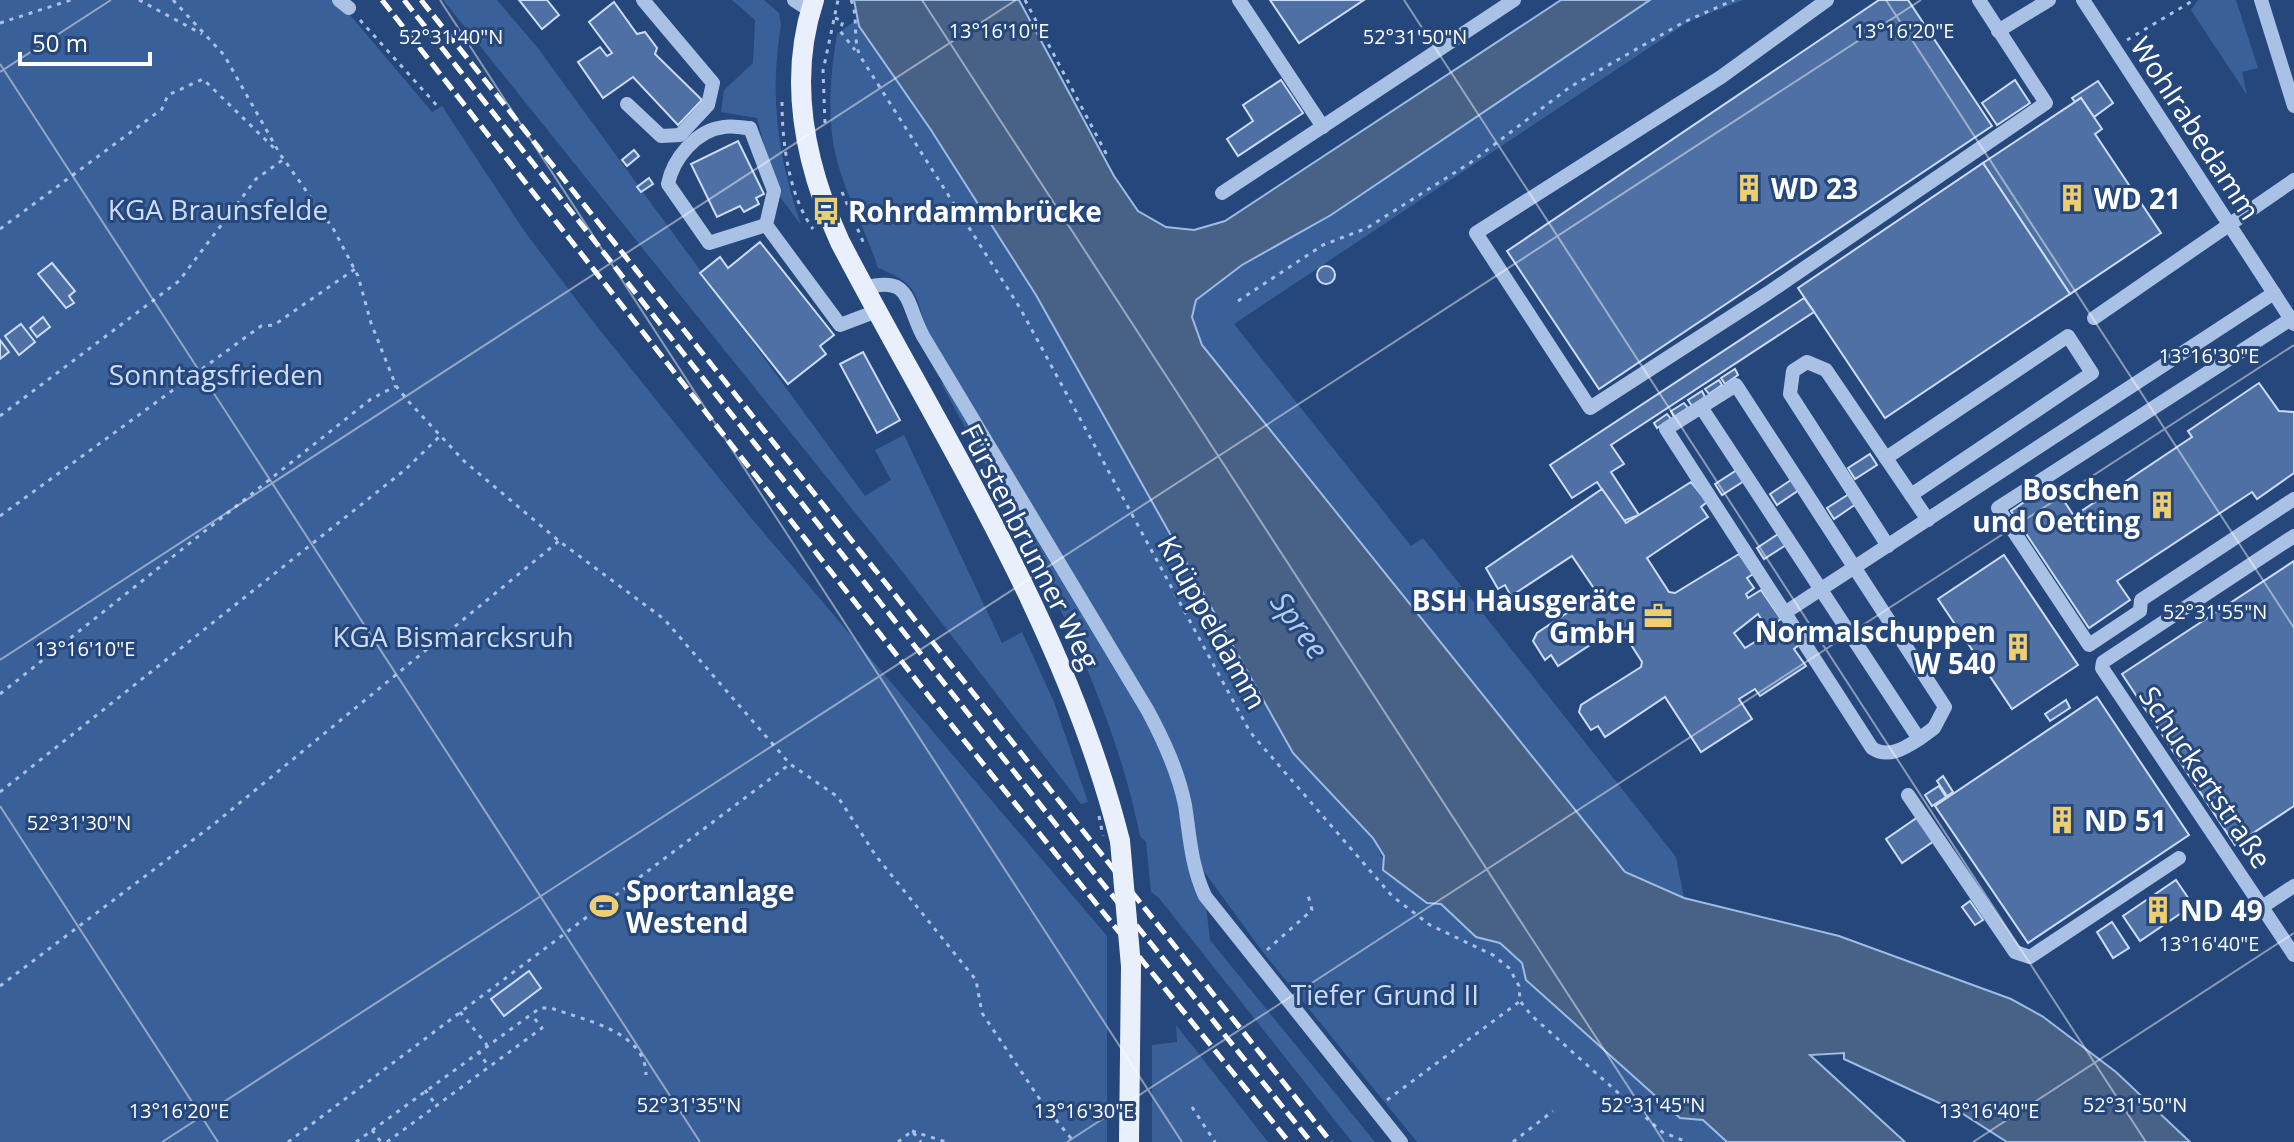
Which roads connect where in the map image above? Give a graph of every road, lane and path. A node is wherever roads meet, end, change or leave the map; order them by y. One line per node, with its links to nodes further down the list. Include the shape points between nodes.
1 (71, 0): 21 (path)
2 (139, 0): 23 (path)
3 (173, 0): 23 (path)
4 (643, 0): 26 (street, via 713,83 708,105 680,135 661,136)
5 (838, 0): 19 (path)
6 (851, 0): 25 (path, Knüppeldamm, via 856,18 853,41)
7 (1025, 0): 32 (path)
8 (1239, 0): 29 (street)
9 (1514, 0): 29 (street)
10 (1734, 0): 41 (path, via 1570,87 1470,163 1367,228 1323,245)
11 (1827, 0): 22 (street, via 1721,77 1476,233 1590,408 2046,103)
12 (1979, 0): 22 (street)
13 (2049, 0): 22 (street)
14 (2083, 0): 36 (street, Wohlrabedamm)
15 (2194, 0): 24 (path)
16 (2261, 0): 27 (street)
17 (344, 4): 28 (path)
18 (807, 4): 39 (main road, Fürstenbrunner Weg, via 806,144 817,189)
19 (834, 11)
20 (835, 18): 25 (path, via 843,21 840,31)
21 (0, 23)
22 (1998, 31)
23 (206, 36): 30 (path, via 224,55)
24 (2127, 40)
25 (860, 56): 72 (path, Knüppeldamm, via 1020,308 1250,732 1392,896 1430,925 1509,968)
26 (627, 104)
27 (2294, 106)
28 (440, 109)
29 (1323, 127): 34 (street)
30 (280, 154): 31 (path); 37 (path, via 203,79 168,95 162,109)
31 (284, 159): 38 (path); 47 (path, via 256,179 179,281)
32 (1109, 159)
33 (2294, 180): 36 (street)
34 (1222, 193)
35 (766, 225): 35 (street, via 709,243 668,184 672,165 696,140 722,126 750,128 774,191); 42 (street, via 840,325)
36 (2228, 225): 40 (street, Wohlrabedamm); 43 (street)
37 (0, 229)
38 (355, 269): 45 (path); 52 (path, via 274,325 261,326)
39 (864, 288): 42 (main road, Fürstenbrunner Weg); 70 (street, via 887,282 907,296 923,336 1148,711 1177,773 1196,875 1205,896)
40 (2274, 293): 44 (street, Wohlrabedamm); 53 (street)
41 (1238, 301)
42 (877, 311): 94 (main road, Fürstenbrunner Weg, bridge, via 1065,672 1101,767 1120,841 1131,966)
43 (2094, 318)
44 (2292, 321): 51 (street, via 1998,508 2089,645 2140,611 2141,600)
45 (396, 386): 48 (path); 60 (path, via 371,399)
46 (1701, 407): 57 (street, via 1736,385); 58 (street); 59 (street, via 1666,429)
47 (0, 416)
48 (439, 437): 55 (path); 63 (path, via 406,469)
49 (1886, 458): 50 (street); 50 (street, via 2068,336 2092,373); 56 (street, via 1826,370 1807,362 1793,371 1790,394)
50 (1911, 495): 53 (street)
51 (2294, 499)
52 (0, 516)
53 (1928, 520): 56 (street)
54 (2294, 536): 68 (street, Schuckertstraße, via 2103,662 2102,668)
55 (559, 541): 62 (path, via 664,619); 71 (path, via 214,824)
56 (1888, 546): 57 (street)
57 (1855, 567): 58 (street); 61 (street, via 1945,707 1934,728)
58 (1821, 589): 59 (street); 61 (street)
59 (1786, 612): 61 (street, via 1872,748 1879,753 1901,751)
60 (0, 694)
61 (1919, 739)
62 (790, 764): 73 (path); 93 (path, via 838,797 876,856 976,980 982,1013)
63 (0, 792)
64 (1908, 795): 65 (street, via 2015,952 2030,957)
65 (2179, 858)
66 (2294, 886): 68 (street)
67 (1307, 891): 70 (path, via 1312,910)
68 (2262, 907): 69 (street, Schuckertstraße)
69 (2294, 955)
70 (1255, 959): 82 (street)
71 (0, 986)
72 (1520, 1001): 82 (path); 98 (path, Knüppeldamm, via 1662,1132)
73 (460, 1012): 75 (path); 86 (path)
74 (531, 1014): 75 (path); 77 (path, via 542,1028); 78 (path, via 551,1008 623,1035 646,1065)
75 (487, 1045): 76 (path)
76 (478, 1051): 77 (path); 79 (path)
77 (489, 1067): 80 (path)
78 (646, 1075)
79 (425, 1090): 80 (path); 84 (path)
80 (436, 1105): 89 (path)
81 (1192, 1107): 95 (path)
82 (1375, 1109): 96 (street)
83 (1553, 1111): 97 (path)
84 (372, 1130): 87 (path); 88 (path)
85 (912, 1131): 90 (path); 91 (path); 92 (path)
86 (288, 1142)
87 (356, 1142)
88 (381, 1142)
89 (387, 1142)
90 (898, 1142)
91 (921, 1142)
92 (946, 1142)
93 (1074, 1142)
94 (1129, 1142)
95 (1215, 1142)
96 (1401, 1142)
97 (1513, 1142)
98 (1687, 1142)

